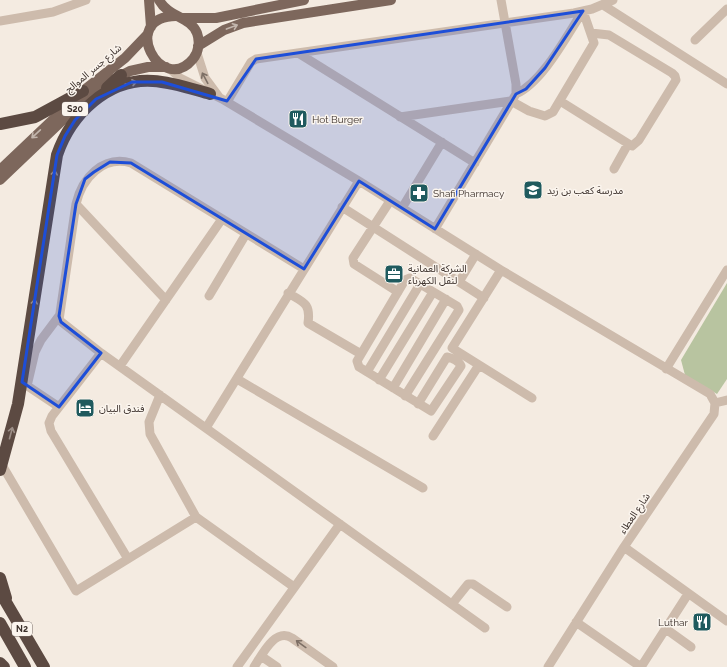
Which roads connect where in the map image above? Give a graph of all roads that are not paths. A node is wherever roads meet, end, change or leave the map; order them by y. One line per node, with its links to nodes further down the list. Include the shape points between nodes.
1 (86, 0): 12 (street, via 53,12)
2 (149, 0): 14 (main road)
3 (159, 0): 11 (main road, via 168,11)
4 (304, 0): 11 (main road, S20, via 216,18)
5 (391, 0): 17 (main road, S20, one-way to 5, via 215,35 243,23)
6 (501, 0): 13 (street)
7 (613, 0): 8 (street)
8 (603, 5): 10 (street); 21 (street)
9 (727, 9): 16 (street)
10 (583, 11): 13 (street); 15 (street); 24 (street, via 545,68 526,90)
11 (179, 17): 14 (main road, S20, via 162,19); 17 (main road, via 188,22 197,33)
12 (0, 21)
13 (505, 23): 18 (street); 24 (street, via 516,84)
14 (150, 31): 19 (main road, via 147,41 150,54 160,65); 22 (main road, شارع جسر الموالح / S20, via 125,58)
15 (591, 33): 26 (street, via 594,43); 31 (street, via 609,35 675,76 676,80 640,140 632,146)
16 (695, 40)
17 (198, 49): 19 (main road, S20, via 188,63); 25 (street, one-way to 17, via 205,78)
18 (298, 53): 25 (street, via 252,61); 27 (street)
19 (168, 68): 20 (main road, شارع جسر الموالح / S20, via 138,69); 23 (street, via 180,78)
20 (121, 75): 28 (highway, via 87,104); 35 (main road, شارع جسر الموالح / S20, via 85,99)
21 (727, 84)
22 (82, 91): 29 (highway, via 35,117); 34 (main road, شارع جسر الموالح / S20, one-way to 34)
23 (210, 94): 25 (street); 28 (highway, one-way to 23, via 100,96 132,82 162,82)
24 (514, 97): 26 (street, via 529,111 545,116 553,112); 27 (street); 32 (street)
25 (224, 101): 36 (street)
26 (560, 101): 31 (street)
27 (400, 117): 30 (street)
28 (75, 120): 67 (highway, one-way to 28, via 57,155)
29 (0, 124)
30 (442, 142): 32 (street); 40 (street)
31 (628, 144): 33 (street)
32 (474, 163): 43 (street)
33 (614, 168)
34 (0, 170)
35 (0, 180)
36 (359, 181): 37 (street); 39 (street)
37 (390, 201): 40 (street); 42 (street)
38 (76, 204): 41 (street, via 85,179 110,162 121,160 131,163); 57 (street); 58 (street)
39 (342, 208): 42 (street); 46 (street)
40 (402, 208): 43 (street)
41 (222, 219): 44 (street); 57 (street)
42 (373, 227): 49 (street); 51 (street, via 353,258 354,264)
43 (435, 229): 45 (street)
44 (246, 234): 46 (street); 54 (street)
45 (476, 254): 47 (street); 49 (street)
46 (304, 269): 53 (street)
47 (501, 270): 55 (street); 63 (street)
48 (727, 270): 63 (street)
49 (459, 282): 55 (street)
50 (420, 284): 51 (street, via 410,278 405,280); 52 (street); 64 (street)
51 (398, 292): 60 (street)
52 (433, 292): 56 (street); 66 (street)
53 (288, 293): 60 (street, via 307,305 310,312 308,322); 65 (street)
54 (209, 296)
55 (484, 298): 61 (street, via 452,348)
56 (446, 299): 68 (street); 70 (street, via 458,306 459,310)
57 (166, 300): 62 (street)
58 (59, 316): 59 (street, via 61,322); 67 (street, via 35,352)
59 (101, 353): 62 (street); 75 (street)
60 (361, 354): 64 (street, via 357,361 359,367)
61 (479, 365): 71 (street); 77 (street)
62 (120, 366): 69 (street)
63 (666, 369): 73 (street, via 710,394)
64 (367, 372): 66 (street)
65 (237, 379): 76 (street); 79 (street)
66 (379, 380): 68 (street)
67 (25, 384): 75 (street); 78 (highway, one-way to 67)
68 (392, 388): 70 (street)
69 (160, 395): 76 (street); 80 (street, via 148,422 150,434)
70 (405, 396): 74 (street)
71 (532, 398)
72 (727, 400): 73 (street)
73 (715, 403): 82 (street, شارع العطاء, via 714,414)
74 (418, 404): 74 (street, via 447,357 460,364 433,411)
75 (59, 407): 83 (street, via 49,423 51,431)
76 (206, 428): 81 (street)
77 (433, 436)
78 (1, 467): 83 (street, via 76,591)
79 (423, 488)
80 (196, 517): 83 (street); 85 (street)
81 (340, 524): 85 (street); 88 (street)
82 (624, 547): 87 (street, شارع العطاء); 92 (street)
83 (128, 558)
84 (0, 578): 89 (highway)
85 (294, 587): 102 (street)
86 (0, 592): 89 (highway, N2)
87 (688, 594): 91 (street, شارع العطاء); 95 (street)
88 (452, 604): 90 (street, via 468,584 473,584); 94 (street)
89 (8, 605): 101 (highway, N2)
90 (507, 608)
91 (727, 621)
92 (576, 622): 106 (street); 107 (street)
93 (0, 623): 100 (highway, N2)
94 (485, 628)
95 (666, 629): 96 (street); 107 (street)
96 (691, 647)
97 (262, 656): 103 (street); 104 (street); 105 (street, one-way to 97, via 285,635 273,639)
98 (0, 663): 99 (highway)
99 (4, 667)
100 (25, 667)
101 (44, 667)
102 (237, 667)
103 (254, 667)
104 (277, 667)
105 (333, 667)
106 (548, 667)
107 (641, 667)

